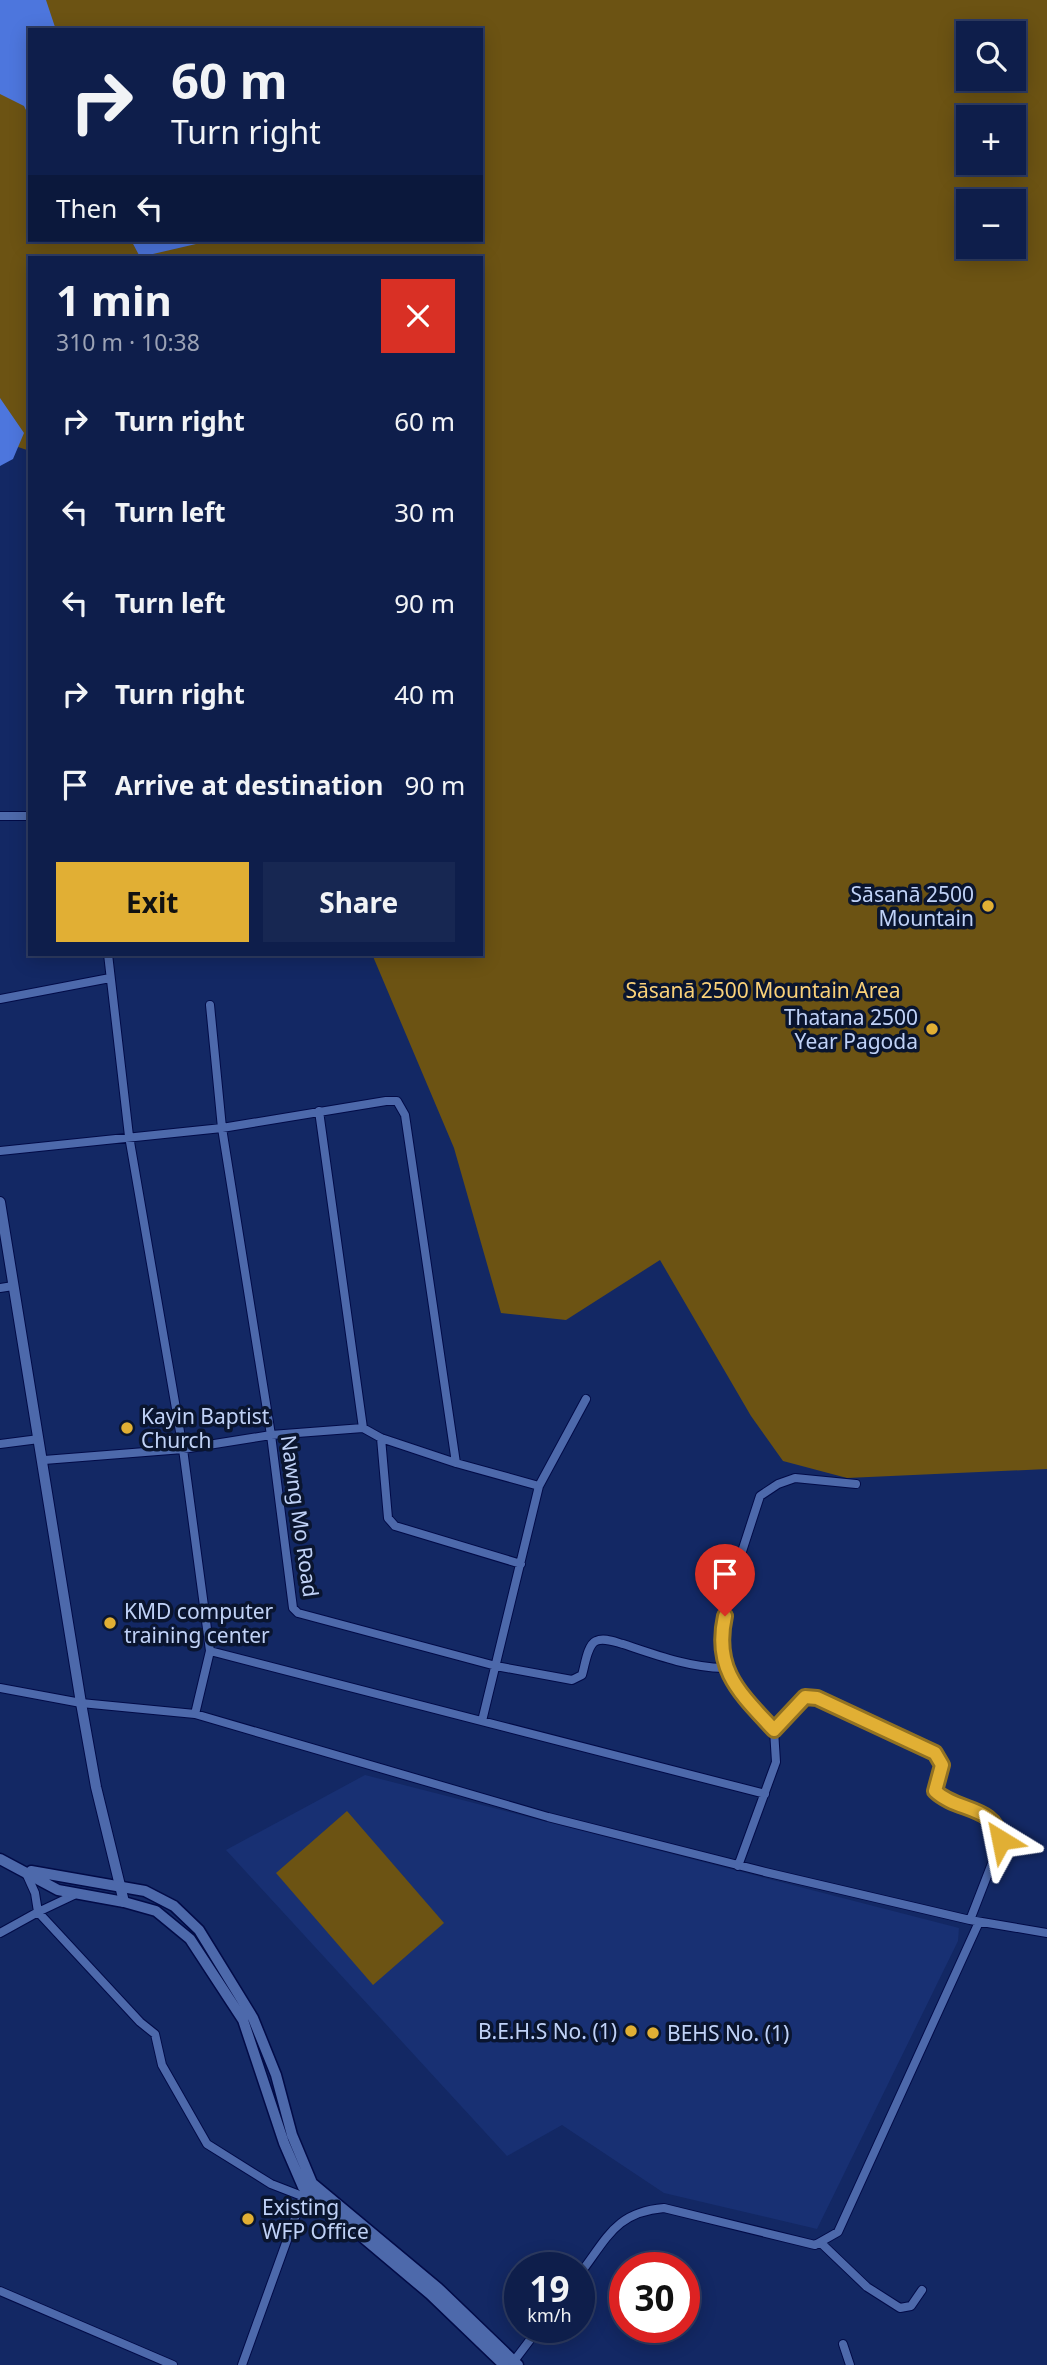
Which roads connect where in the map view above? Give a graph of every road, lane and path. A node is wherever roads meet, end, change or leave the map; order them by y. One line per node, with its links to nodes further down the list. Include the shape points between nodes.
1 (0, 816): 2 (street)
2 (28, 816)
3 (108, 956): 4 (street)
4 (110, 978): 5 (street); 9 (street)
5 (0, 999)
6 (210, 1005): 8 (street, Nawng Mo Road)
7 (319, 1111): 8 (street); 15 (street); 22 (street, via 386,1101 397,1101 402,1107)
8 (222, 1128): 9 (street); 16 (street, Nawng Mo Road)
9 (129, 1136): 10 (street); 20 (street)
10 (0, 1151)
11 (0, 1202): 12 (street)
12 (13, 1286): 13 (street); 18 (street)
13 (0, 1288)
14 (586, 1399): 24 (street)
15 (363, 1428): 16 (street); 17 (street)
16 (271, 1435): 20 (street); 27 (street, Nawng Mo Road, via 291,1600 298,1613)
17 (381, 1438): 22 (street); 25 (street, via 388,1518 395,1526)
18 (39, 1439): 19 (street); 21 (street)
19 (0, 1444)
20 (183, 1449): 21 (street); 26 (street)
21 (44, 1460): 30 (street)
22 (456, 1463): 24 (street)
23 (856, 1484): 28 (street, via 794,1478 760,1496 720,1638)
24 (539, 1486): 25 (street)
25 (521, 1564): 27 (street)
26 (210, 1651): 31 (street); 32 (street)
27 (496, 1665): 28 (street, Nawng Mo Road, via 578,1679 591,1645 606,1639 645,1654); 32 (street)
28 (724, 1668): 33 (street)
29 (0, 1688): 30 (street)
30 (81, 1703): 31 (street); 38 (street)
31 (195, 1714): 36 (street, via 548,1817)
32 (482, 1721): 34 (street)
33 (774, 1730): 34 (street, via 776,1762); 42 (street, via 805,1697 817,1698 941,1758 935,1791 991,1817 999,1827 1001,1840)
34 (765, 1794): 36 (street)
35 (0, 1859): 37 (main road)
36 (738, 1866): 42 (street)
37 (24, 1870): 38 (main road); 39 (main road); 41 (street)
38 (121, 1887): 40 (street); 45 (main road, via 145,1891 174,1906 222,1962 253,2018 276,2075)
39 (74, 1895): 40 (main road); 41 (street)
40 (124, 1902): 45 (main road, via 165,1917 190,1939 212,1969 243,2020 284,2143)
41 (38, 1912): 43 (street); 45 (street, via 155,2034 162,2065 207,2144 271,2184)
42 (974, 1921): 44 (street); 46 (street, via 838,2232)
43 (0, 1933)
44 (1047, 1933)
45 (307, 2189): 52 (main road); 54 (street)
46 (821, 2243): 47 (street, via 664,2208 639,2210 621,2221); 48 (street, via 867,2287 900,2308 911,2306)
47 (595, 2254)
48 (922, 2290)
49 (0, 2291): 53 (street)
50 (528, 2343): 52 (street)
51 (843, 2344): 55 (street)
52 (512, 2364)
53 (173, 2365)
54 (241, 2365)
55 (850, 2365)

